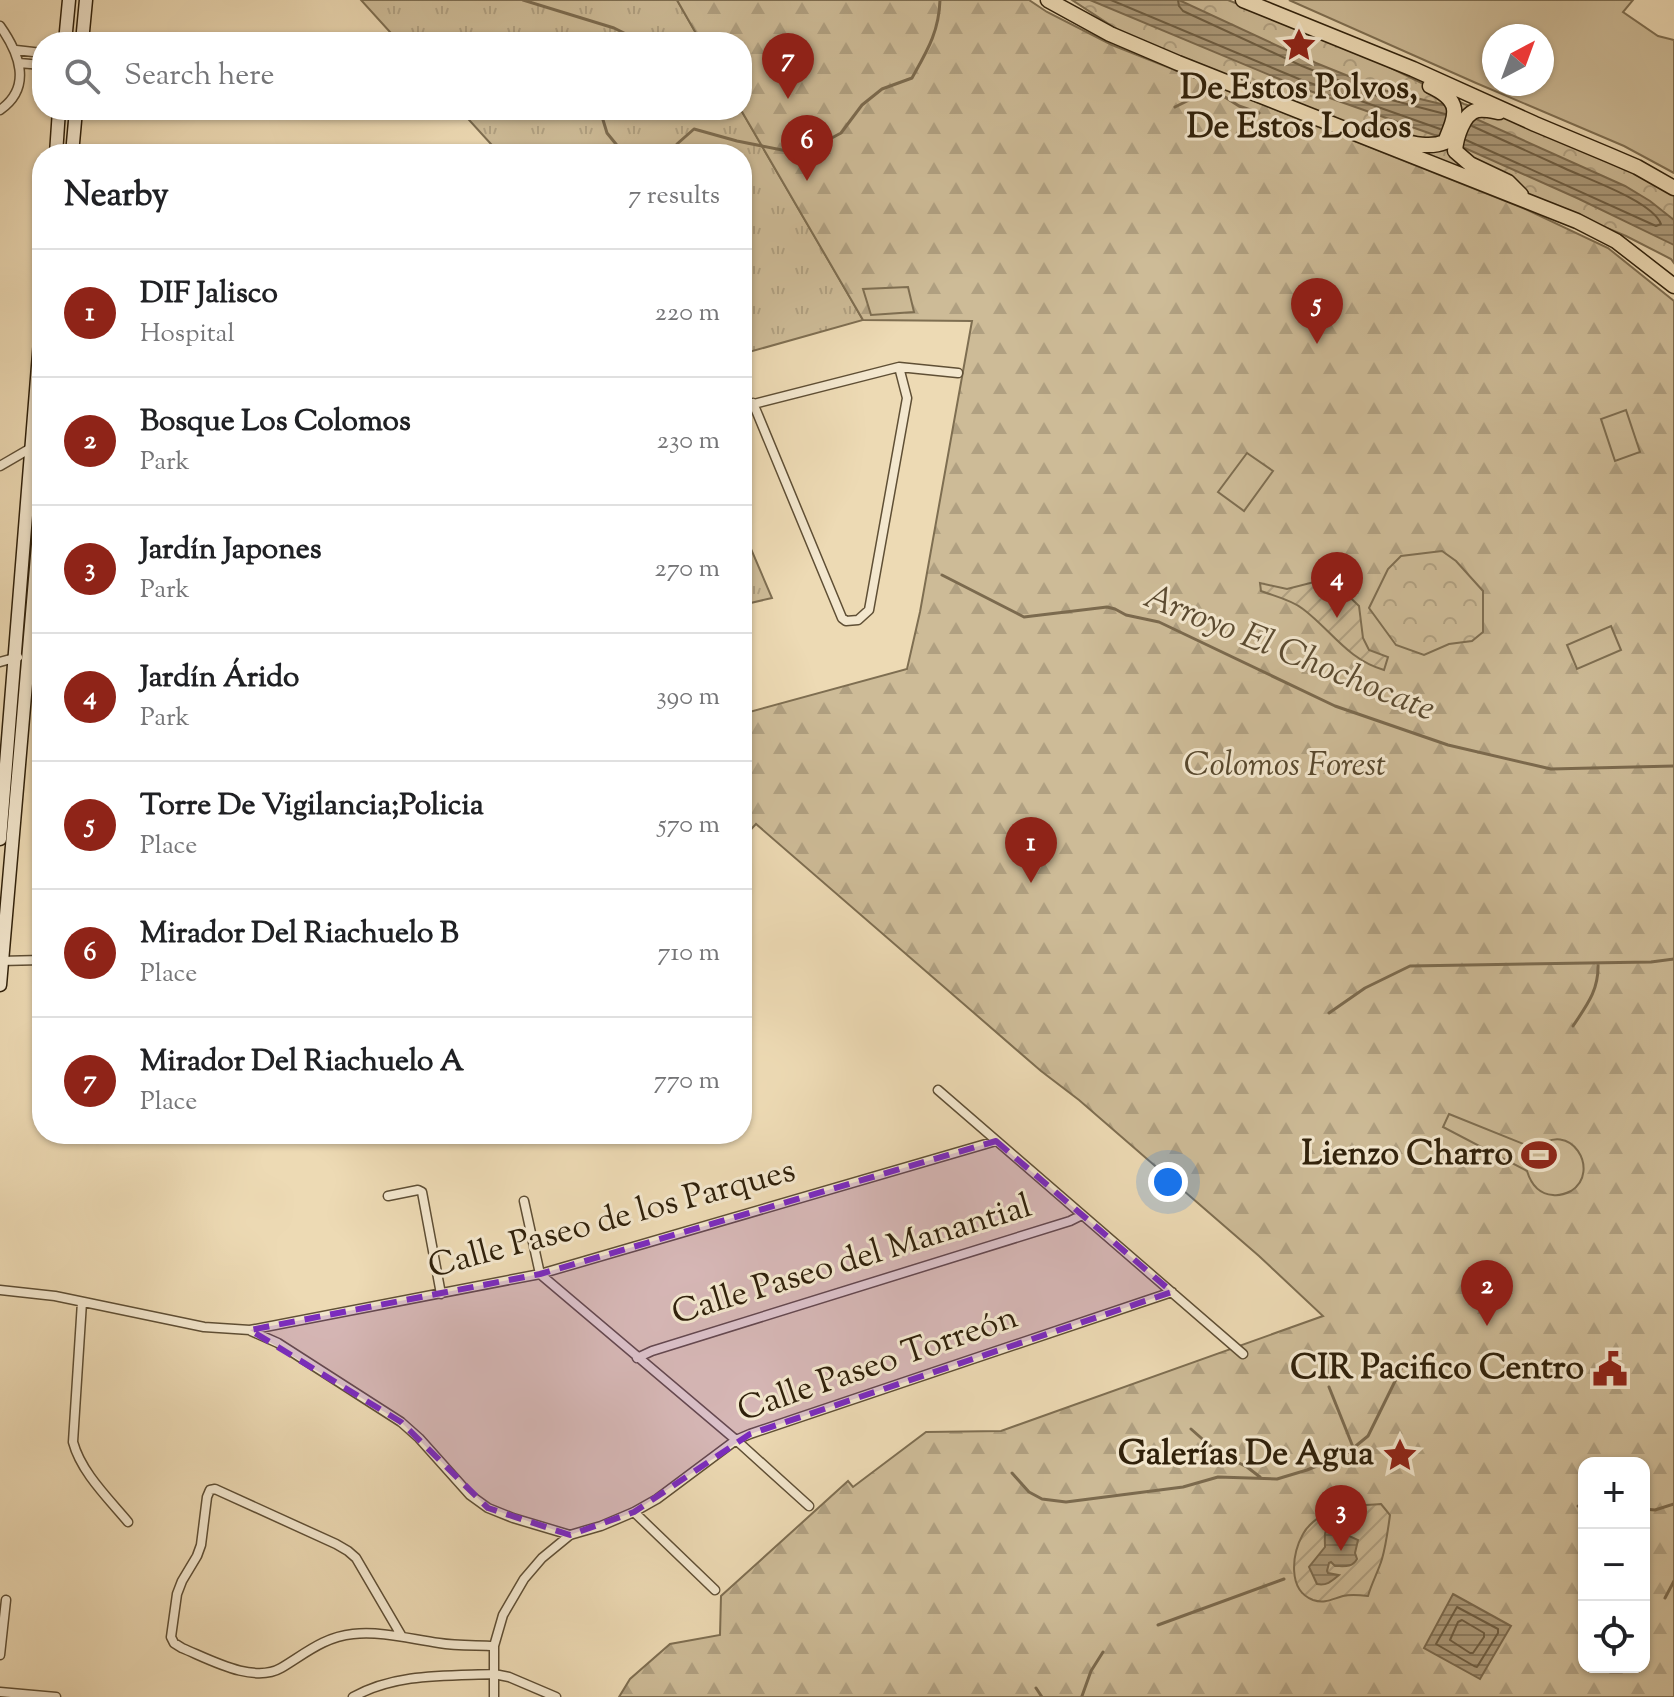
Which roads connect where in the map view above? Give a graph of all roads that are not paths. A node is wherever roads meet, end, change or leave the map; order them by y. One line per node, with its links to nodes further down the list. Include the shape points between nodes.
1 (69, 0): 6 (main road)
2 (86, 0): 7 (main road)
3 (1048, 0): 17 (main road, via 1110,34)
4 (1243, 0): 8 (main road)
5 (0, 26): 9 (street)
6 (66, 32)
7 (83, 32)
8 (1360, 47): 16 (main road); 17 (main road, via 1445,93 1455,111 1445,142 1437,145)
9 (16, 50): 10 (street); 11 (street)
10 (32, 52)
11 (19, 63): 12 (street); 13 (street, via 16,93)
12 (32, 64)
13 (0, 110)
14 (58, 120): 18 (main road)
15 (75, 120): 19 (main road)
16 (1535, 124): 20 (main road); 21 (main road, via 1496,111 1475,111 1455,145 1470,164 1508,182)
17 (1353, 133): 21 (main road)
18 (57, 144)
19 (73, 144)
20 (1674, 188)
21 (1527, 201): 22 (main road, via 1616,241)
22 (1674, 286)
23 (899, 367): 24 (street); 25 (street); 25 (street, via 907,398 869,610 858,620 842,618)
24 (958, 373)
25 (753, 403)
26 (32, 445): 27 (main road)
27 (31, 448): 28 (street); 30 (main road)
28 (0, 466)
29 (32, 574): 30 (main road)
30 (21, 657): 31 (street); 32 (main road); 34 (main road)
31 (0, 662)
32 (0, 839)
33 (32, 960): 34 (street)
34 (1, 961): 35 (main road)
35 (0, 985)
36 (938, 1090): 37 (street)
37 (996, 1141): 40 (street); 41 (street, Calle Paseo de los Parques)
38 (388, 1196): 44 (street, via 422,1192)
39 (524, 1201): 41 (street)
40 (1082, 1215): 43 (street); 48 (street, Calle Paseo del Manantial)
41 (540, 1274): 44 (street, Calle Paseo de los Parques); 48 (street)
42 (0, 1290): 45 (street, Calle Paseo de los Parques)
43 (1172, 1292): 47 (street); 49 (street, Calle Paseo Torreón)
44 (441, 1294): 46 (street, Calle Paseo de los Parques)
45 (82, 1302): 46 (street, Calle Paseo de los Parques, via 204,1327); 52 (street, via 73,1442 84,1466)
46 (250, 1330): 53 (street, via 401,1422 488,1508)
47 (1243, 1354)
48 (637, 1358): 49 (street)
49 (736, 1440): 50 (street); 51 (street, Calle Paseo Torreón)
50 (809, 1506)
51 (634, 1512): 53 (street, Calle Paseo Torreón); 54 (street)
52 (128, 1522)
53 (570, 1535): 57 (street, Calle Paseo Torreón, via 524,1579 503,1615)
54 (715, 1590)
55 (6, 1600): 58 (street)
56 (401, 1635): 56 (street, via 348,1551 210,1490 201,1545 177,1594 174,1643 240,1671 259,1673 278,1670 332,1637); 57 (street, via 441,1644)
57 (494, 1646): 59 (street, Calle Paseo Torreón)
58 (0, 1655)
59 (494, 1674): 62 (street, via 395,1680); 63 (street, Calle Paseo Torreón); 64 (street)
60 (0, 1692): 61 (street)
61 (56, 1697)
62 (353, 1697)
63 (494, 1697)
64 (556, 1697)

